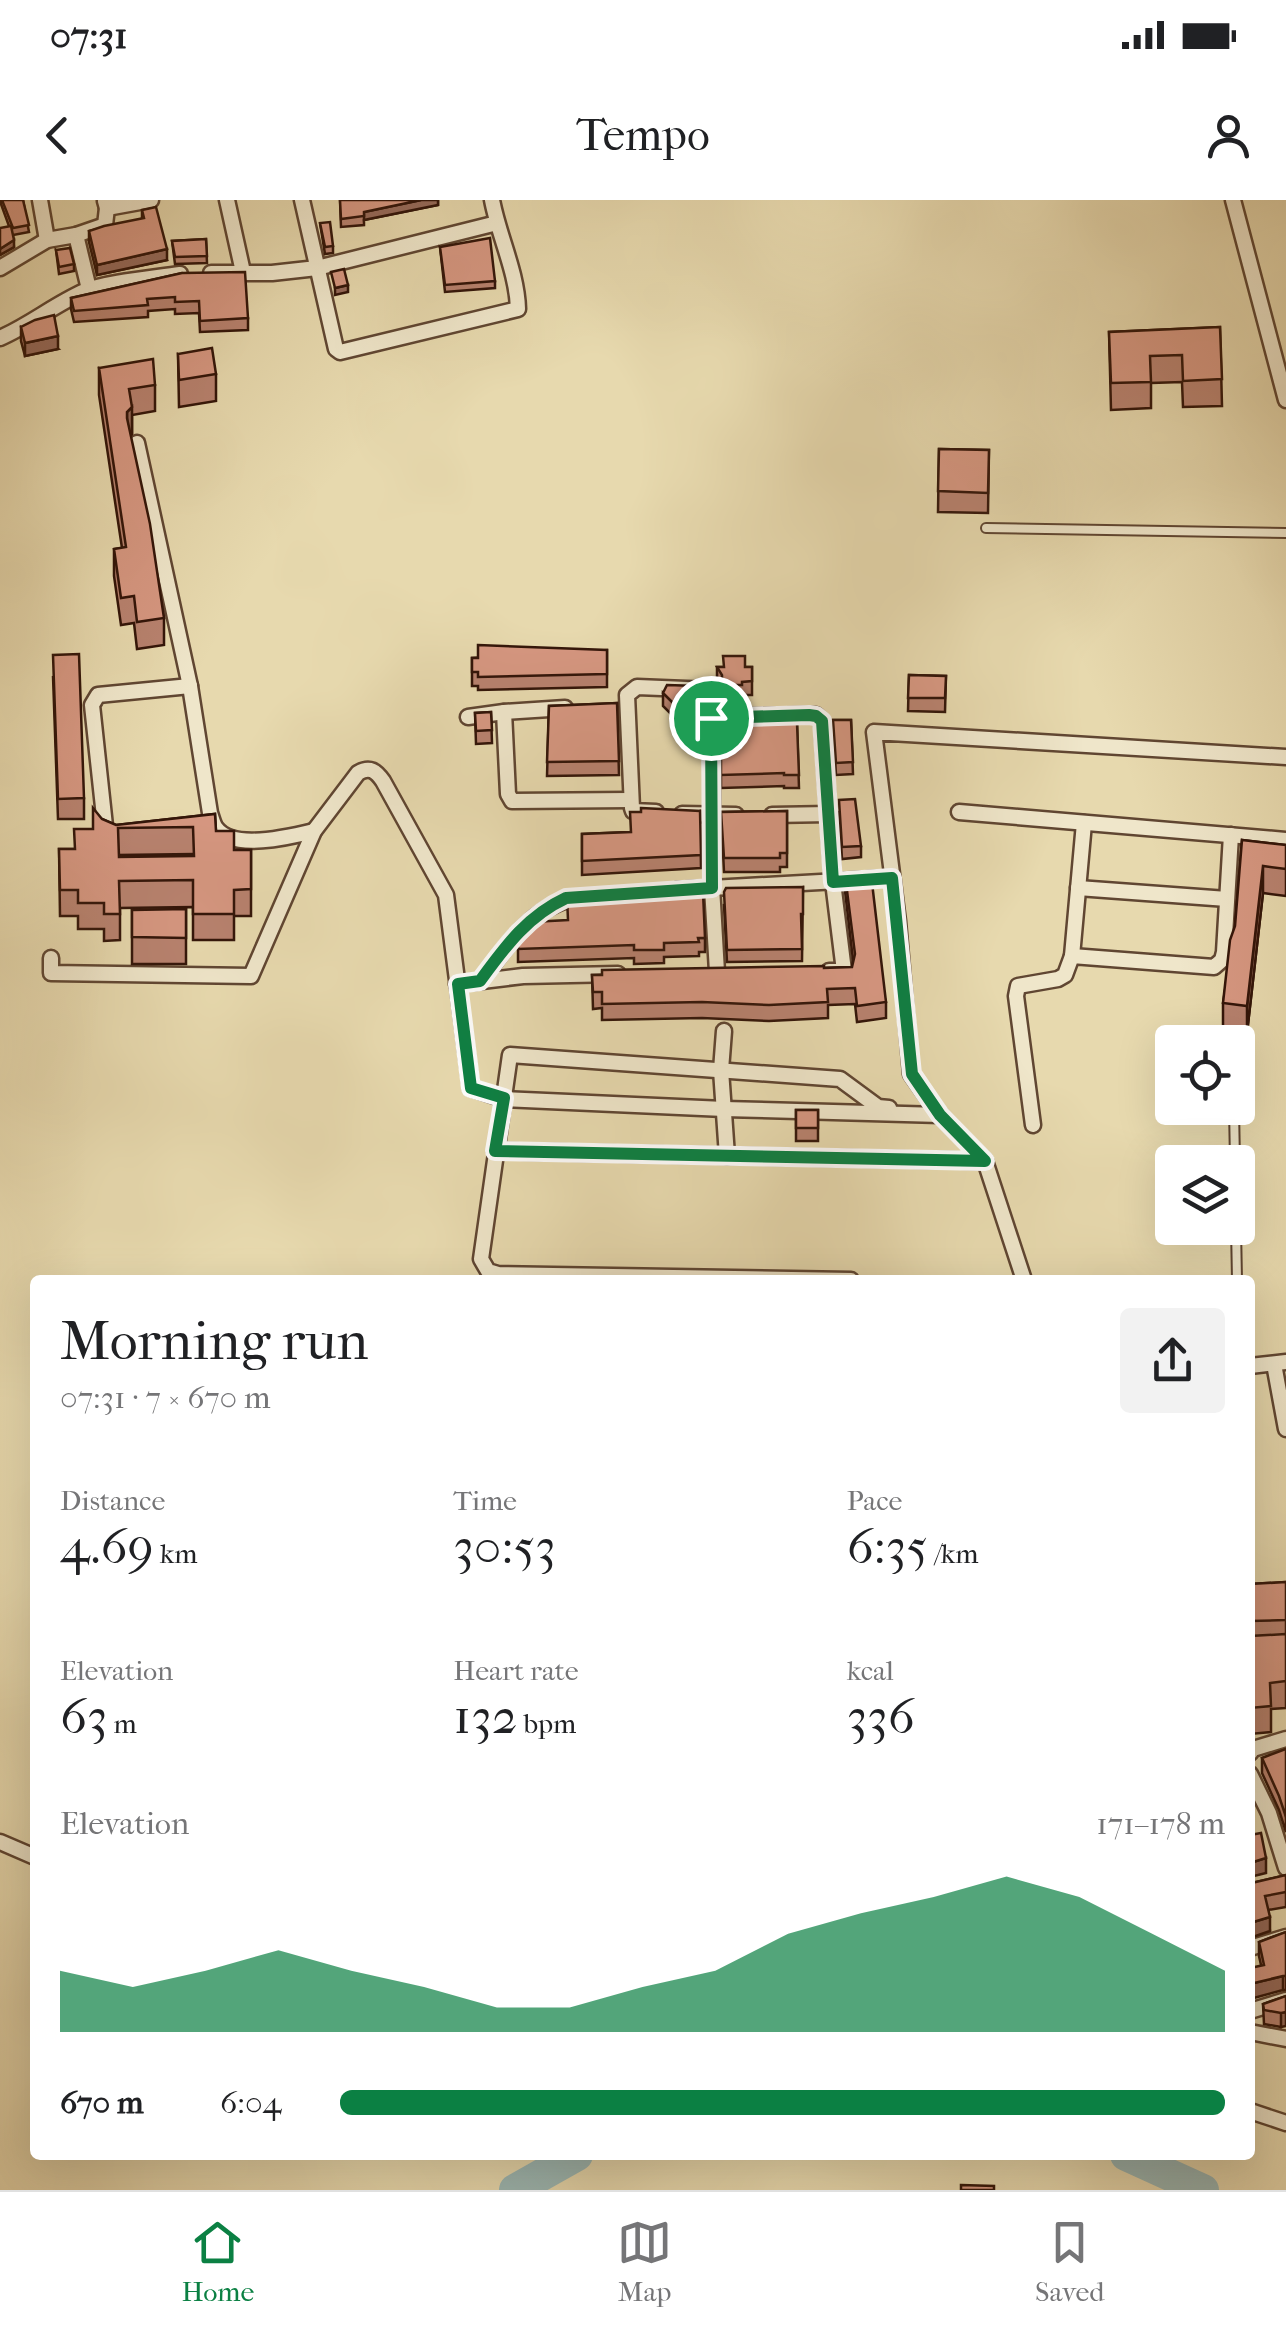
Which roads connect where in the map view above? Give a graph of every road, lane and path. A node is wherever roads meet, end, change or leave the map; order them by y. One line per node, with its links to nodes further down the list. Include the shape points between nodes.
1 (40, 200): 10 (street)
2 (151, 200): 7 (street)
3 (227, 200): 13 (street)
4 (492, 200): 8 (street)
5 (1232, 200): 16 (street)
6 (305, 201): 12 (street)
7 (106, 204): 9 (street, via 105,225)
8 (496, 223): 12 (street); 12 (street, via 518,300 518,309 507,313 340,352)
9 (76, 235): 10 (street); 14 (street)
10 (47, 240): 11 (street)
11 (0, 268)
12 (317, 268): 13 (street)
13 (243, 272): 14 (street)
14 (90, 289): 15 (street)
15 (0, 338)
16 (1286, 400)
17 (137, 443): 20 (street)
18 (986, 528): 19 (lane)
19 (1286, 533)
20 (190, 686): 33 (street); 38 (street, via 94,700 104,831)
21 (626, 705): 22 (street); 26 (street, via 637,687 710,690); 28 (street)
22 (608, 706)
23 (573, 708): 24 (street)
24 (504, 712): 25 (street); 28 (street, via 512,802)
25 (468, 718)
26 (711, 718): 30 (street, via 816,716 822,721); 31 (street)
27 (1286, 757): 39 (street, via 874,732)
28 (630, 800): 31 (street, via 634,811)
29 (959, 812): 32 (street)
30 (829, 814): 31 (street); 40 (street)
31 (711, 815): 41 (street)
32 (1084, 823): 36 (street); 42 (street)
33 (217, 830): 34 (street); 35 (street, via 235,840)
34 (200, 832)
35 (314, 832): 47 (street, via 251,976 51,973); 54 (street, via 358,773 377,772 446,895)
36 (1231, 836): 37 (street); 45 (street)
37 (1286, 840)
38 (116, 841)
39 (892, 878): 40 (street); 59 (street, via 912,1074)
40 (833, 882): 41 (street); 48 (street, via 844,971)
41 (712, 888): 43 (street); 50 (street)
42 (1078, 888): 45 (street); 46 (street)
43 (657, 892)
44 (602, 896): 53 (street, via 566,898 531,919)
45 (1227, 899): 46 (street, via 1224,952 1214,967)
46 (1072, 956): 60 (street, via 1058,979 1018,986)
47 (51, 958)
48 (808, 971)
49 (698, 972): 50 (street)
50 (717, 972): 51 (street)
51 (735, 972)
52 (639, 974): 53 (street)
53 (480, 981): 54 (street)
54 (458, 984): 57 (street, via 471,1088)
55 (724, 1031): 56 (street)
56 (722, 1070): 57 (street, via 510,1055); 58 (street); 59 (street, via 840,1079 878,1107)
57 (504, 1098): 58 (street); 61 (street)
58 (724, 1109): 59 (street); 62 (street)
59 (940, 1115): 63 (street)
60 (1033, 1125)
61 (495, 1151): 62 (street); 65 (street, via 481,1259)
62 (727, 1156): 63 (street)
63 (985, 1161): 66 (street)
64 (1236, 1245): 67 (lane)
65 (494, 1275)
66 (1022, 1275)
67 (1236, 1275)
68 (1280, 1363): 69 (street); 70 (street)
69 (1255, 1366)
70 (1286, 1429)
71 (1286, 1739): 72 (street)
72 (1255, 1748)
73 (1255, 1784): 75 (street)
74 (1286, 1806): 75 (street)
75 (1269, 1813): 78 (street)
76 (0, 1842): 77 (street)
77 (30, 1855)
78 (1286, 1866)
79 (1286, 1937): 80 (street)
80 (1255, 1946)
81 (1286, 2000): 82 (street)
82 (1255, 2009)
83 (1255, 2033): 84 (street)
84 (1286, 2039)
85 (1255, 2113): 86 (street)
86 (1286, 2123)

